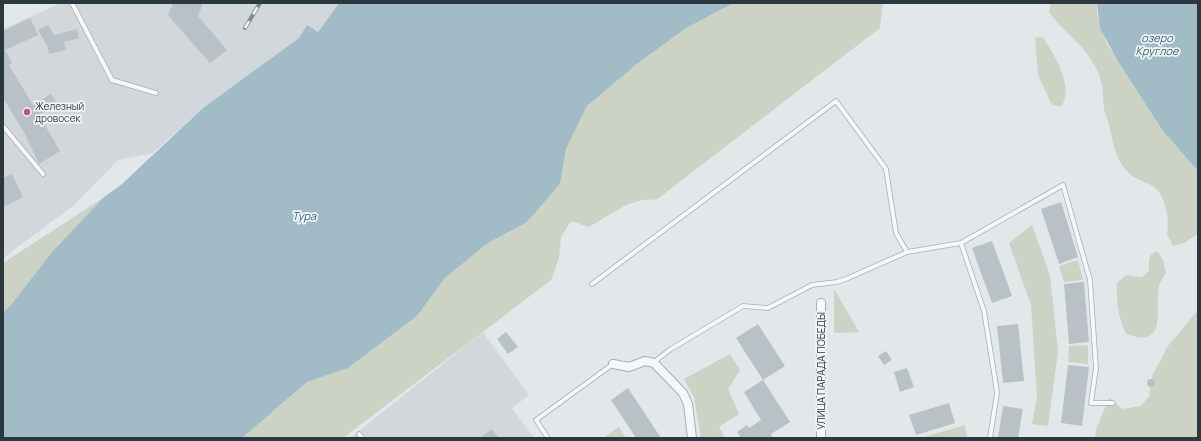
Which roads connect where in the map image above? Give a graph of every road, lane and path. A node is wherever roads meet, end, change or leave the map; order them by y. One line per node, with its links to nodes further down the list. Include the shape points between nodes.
1 (72, 3): 2 (lane, via 112,80)
2 (156, 93)
3 (3, 126): 4 (lane)
4 (43, 174)
5 (961, 243): 6 (lane); 11 (lane, via 1063,185 1090,280 1096,368 1091,403); 17 (lane, via 984,311 997,392)
6 (907, 252): 7 (lane, via 896,233 886,169 836,101); 9 (lane, via 846,279 812,285 768,308 743,306 670,348)
7 (592, 284)
8 (821, 303): 16 (street, УЛИЦА ПАРАДА ПОБЕДЫ)
9 (654, 363): 10 (street, via 645,361 629,367); 15 (street, via 683,393 688,404)
10 (613, 364): 14 (lane, via 536,420)
11 (1113, 403)
12 (359, 434): 13 (lane)
13 (362, 438)
14 (548, 438)
15 (692, 438)
16 (821, 438)
17 (990, 438)

